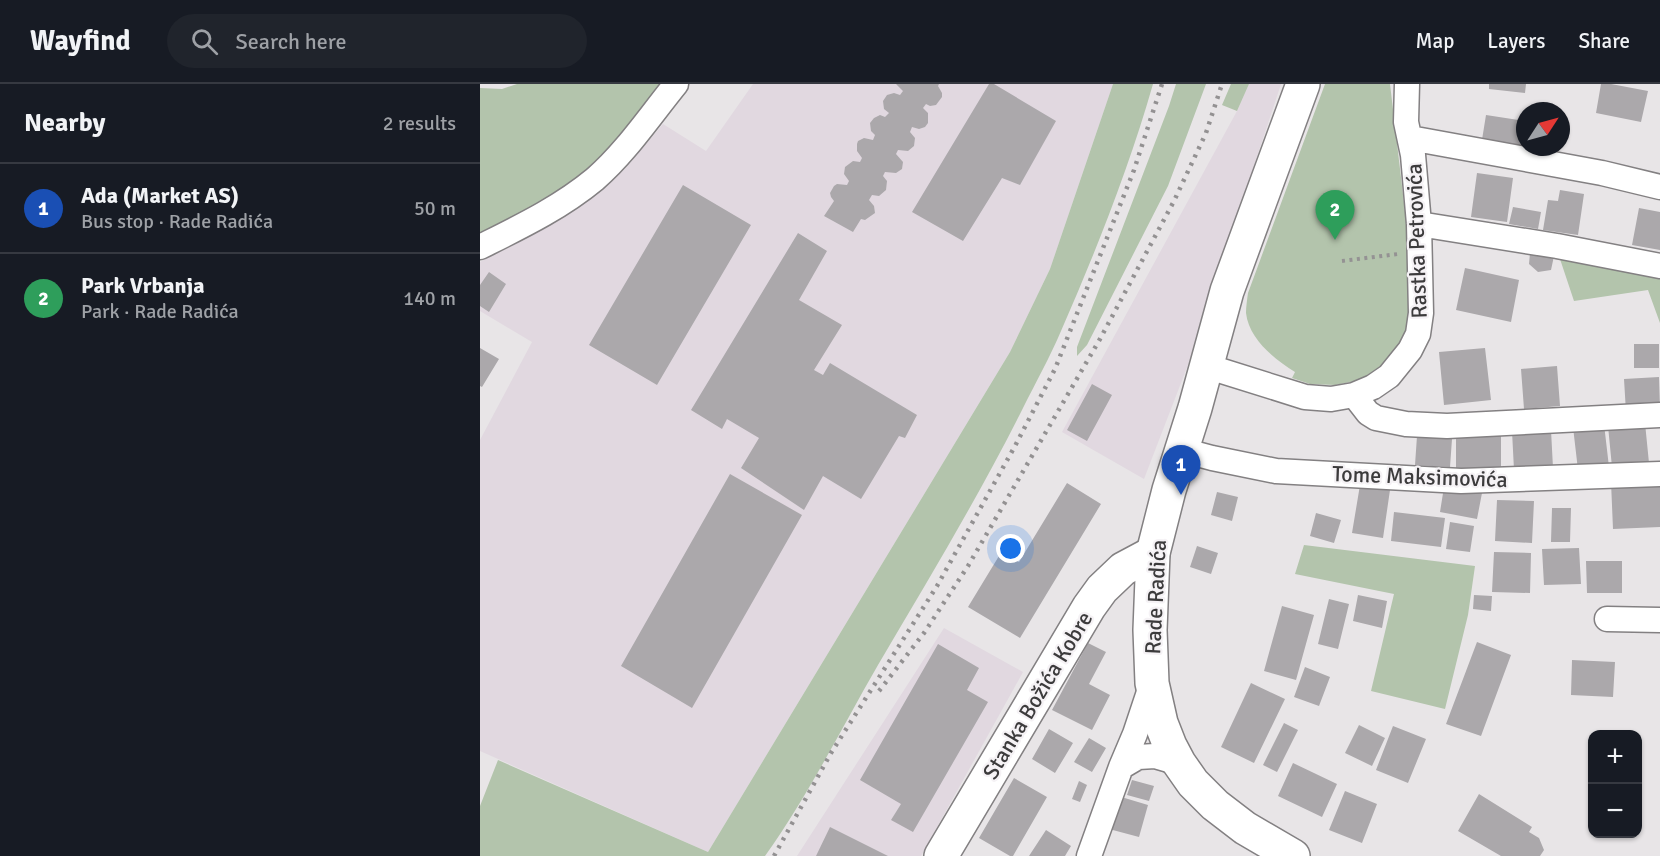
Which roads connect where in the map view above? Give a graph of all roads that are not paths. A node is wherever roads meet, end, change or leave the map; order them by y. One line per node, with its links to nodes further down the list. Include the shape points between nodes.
1 (676, 84): 7 (street, via 623,151 595,178 562,203)
2 (1303, 84): 9 (main road, Rade Radića, via 1227,291)
3 (1407, 84): 4 (street, Rastka Petrovića, via 1406,122)
4 (1410, 138): 5 (street); 6 (street, Rastka Petrovića)
5 (1660, 187)
6 (1419, 224): 8 (street); 10 (street, Rastka Petrovića, via 1418,334 1389,376)
7 (480, 247)
8 (1660, 266)
9 (1206, 366): 10 (street, Rastka Petrovića, via 1305,397 1331,399); 12 (main road, Rade Radića)
10 (1354, 395): 11 (street, via 1376,418 1406,424 1447,426)
11 (1660, 415)
12 (1182, 450): 13 (street, Tome Maksimovića, via 1276,471 1461,481); 14 (main road, Rade Radića)
13 (1660, 474)
14 (1153, 553): 15 (main road, Stanka Božića Kobre, via 1123,569); 16 (main road, Rade Radića)
15 (1102, 589): 16 (main road, via 1128,593); 22 (main road, Stanka Božića Kobre)
16 (1150, 619): 19 (main road, Rade Radića)
17 (1607, 619): 18 (street)
18 (1660, 620)
19 (1152, 683): 20 (main road, Rade Radića, via 1161,723); 21 (street)
20 (1179, 763): 21 (street, via 1147,756); 24 (main road, Rade Radića, via 1215,805)
21 (1122, 767): 23 (street)
22 (941, 856)
23 (1089, 856)
24 (1293, 856)

